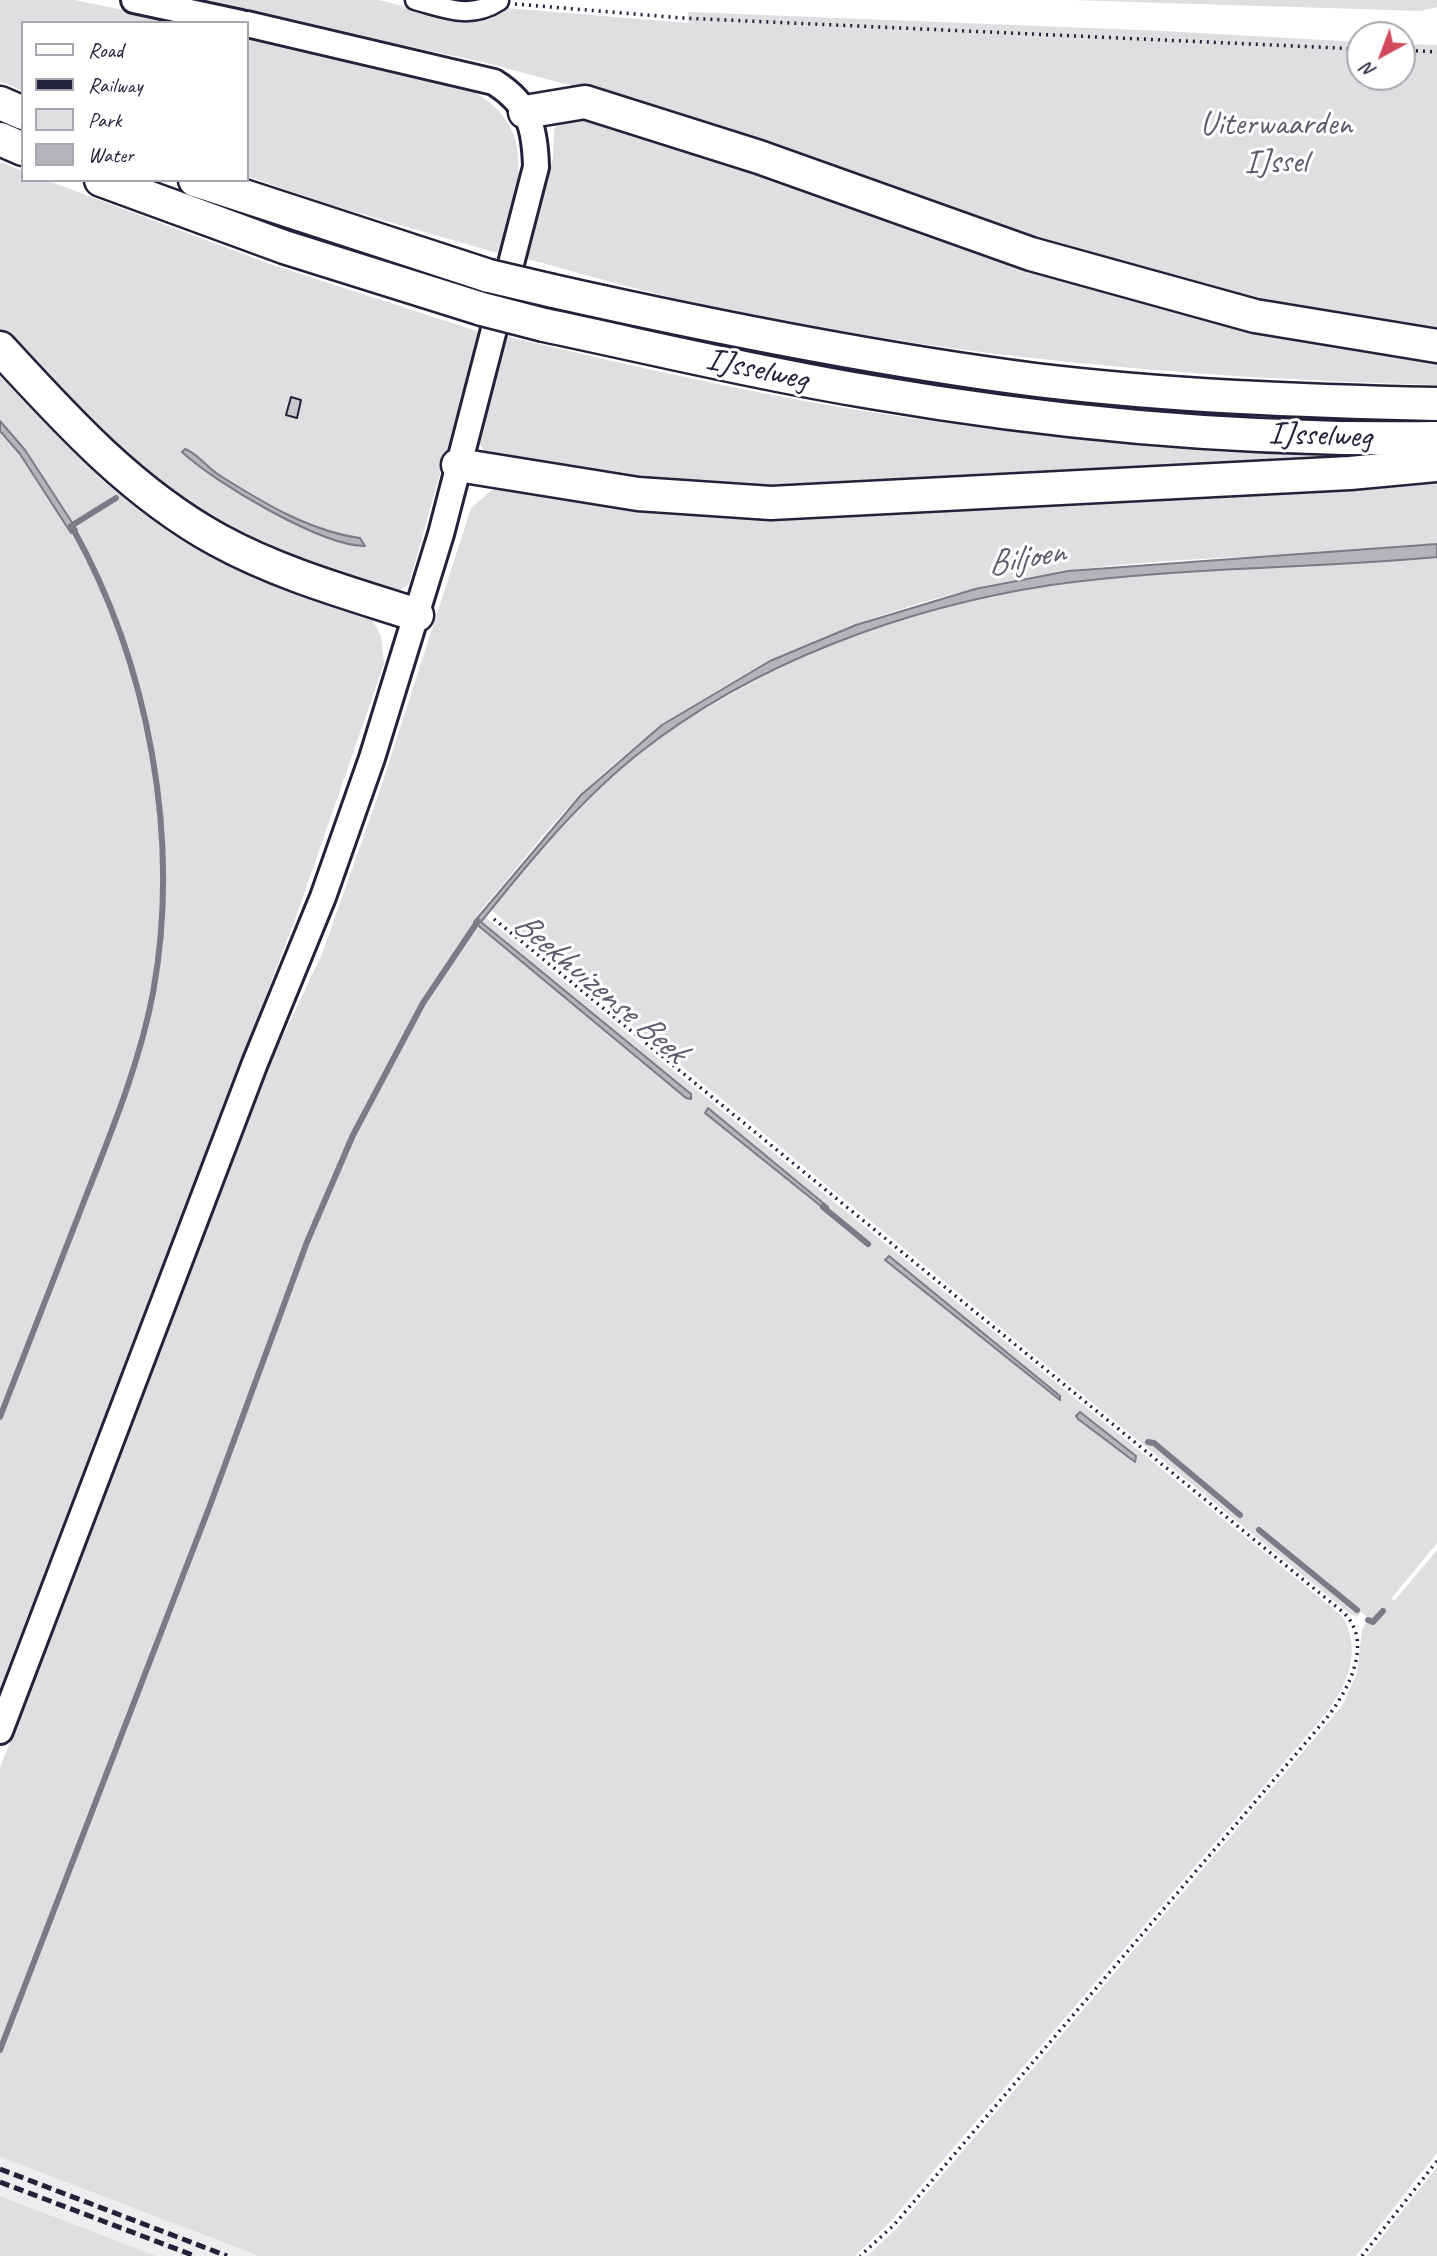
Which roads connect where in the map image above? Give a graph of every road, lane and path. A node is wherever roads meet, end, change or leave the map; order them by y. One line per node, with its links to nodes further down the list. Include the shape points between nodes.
1 (134, 0): 4 (main road)
2 (415, 0): 3 (street, via 466,12 479,12)
3 (497, 1): 6 (path, via 682,18)
4 (232, 21)
5 (248, 24): 11 (main road, via 494,82)
6 (1346, 48)
7 (1416, 51): 8 (path)
8 (1437, 52)
9 (0, 103): 10 (highway)
10 (21, 112)
11 (526, 112): 16 (highway, via 585,102 759,157 1031,254 1255,316); 20 (main road, via 535,136 536,167)
12 (0, 139): 13 (highway)
13 (21, 148)
14 (106, 182): 19 (highway, IJsselweg, bridge, via 284,247 482,309 875,393 1084,421 1360,439)
15 (201, 182): 18 (highway, IJsselweg, bridge, via 489,276 830,350 1038,380 1269,400)
16 (1437, 346)
17 (0, 348): 22 (highway, via 84,438 180,516 255,559)
18 (1437, 404)
19 (1437, 438)
20 (458, 465): 21 (highway, via 638,494 771,503); 22 (main road)
21 (1437, 465)
22 (416, 615): 24 (main road, via 323,897)
23 (494, 919): 26 (path, via 1344,1613 1356,1631 1353,1672 1339,1703 894,2225)
24 (0, 1731)
25 (1437, 2161): 27 (path)
26 (860, 2256)
27 (1362, 2256)

